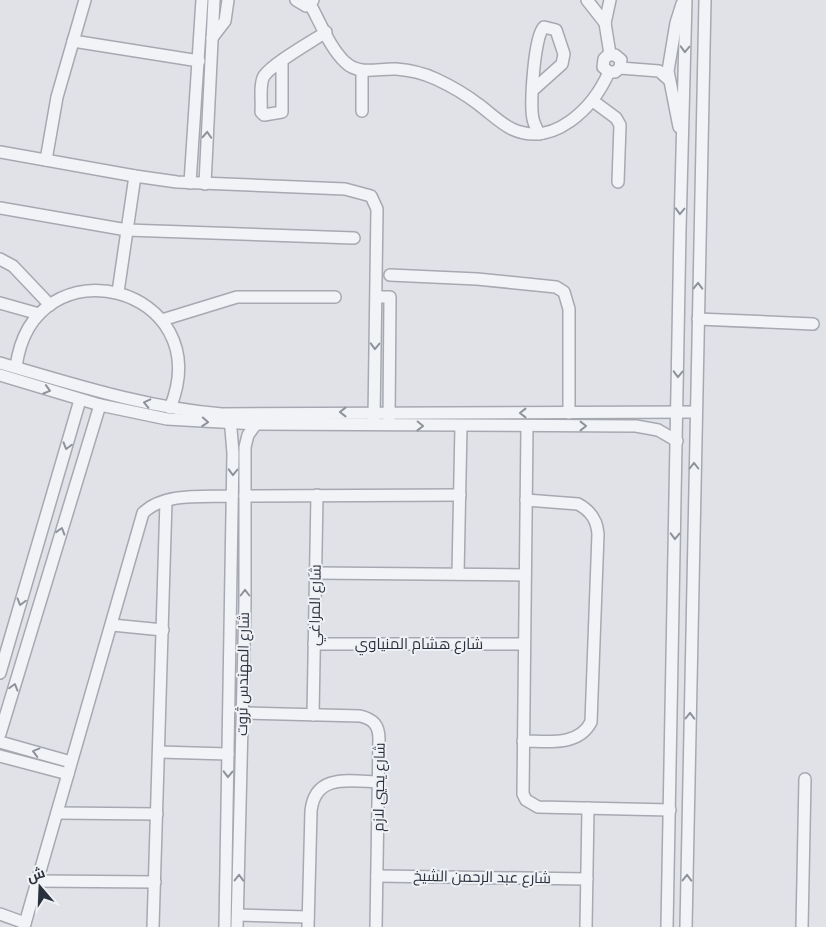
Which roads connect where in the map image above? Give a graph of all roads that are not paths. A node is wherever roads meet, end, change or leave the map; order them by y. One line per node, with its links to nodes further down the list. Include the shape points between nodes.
1 (85, 0): 14 (street)
2 (202, 0): 17 (street)
3 (214, 0): 13 (street)
4 (228, 0): 13 (street, via 225,21)
5 (296, 0): 10 (street, via 302,5)
6 (587, 0): 11 (street)
7 (610, 0): 11 (street)
8 (685, 0): 16 (street, via 676,23); 26 (street, one-way to 26)
9 (705, 0): 36 (street)
10 (312, 2): 12 (street)
11 (605, 23): 15 (street)
12 (326, 32): 18 (street); 20 (street, via 345,62)
13 (212, 38): 32 (street, one-way to 13)
14 (73, 41): 17 (street); 28 (street)
15 (610, 54): 19 (street, via 618,56); 19 (street, via 602,64)
16 (670, 56): 19 (street, via 659,63); 21 (street)
17 (199, 61): 31 (street)
18 (282, 62)
19 (617, 67): 21 (street, via 659,71); 23 (street)
20 (362, 71): 24 (street); 25 (street, via 394,69 421,73 454,88 511,128)
21 (668, 79): 26 (street)
22 (533, 90): 22 (street, via 539,33 544,27 552,27 556,30 564,59 559,68); 25 (street, via 533,120)
23 (593, 101): 25 (street, via 568,123); 30 (street, via 614,115 620,125)
24 (362, 111)
25 (539, 134)
26 (683, 143): 35 (street, one-way to 35)
27 (0, 152): 28 (street)
28 (46, 160): 29 (street, via 121,168)
29 (135, 176): 31 (street); 34 (street)
30 (618, 182)
31 (190, 183): 32 (street)
32 (205, 184): 42 (street, via 345,189 371,196 377,209)
33 (0, 208): 34 (street)
34 (127, 230): 37 (street); 40 (street)
35 (680, 235): 36 (street); 56 (street, one-way to 56)
36 (700, 235): 47 (street, one-way to 36)
37 (354, 238)
38 (0, 258): 44 (street, via 13,266)
39 (390, 275): 59 (street, via 477,279 556,287 564,292 569,309)
40 (118, 292): 44 (street, via 81,291); 46 (street, via 145,304)
41 (335, 297): 46 (street, via 237,297)
42 (377, 297): 55 (street, one-way to 55); 58 (street, via 390,297)
43 (0, 303): 45 (street)
44 (50, 304): 45 (street)
45 (39, 314): 50 (street, via 20,343)
46 (162, 320): 54 (street, via 178,354 180,372)
47 (698, 320): 48 (street); 57 (street)
48 (813, 324)
49 (0, 363): 50 (street)
50 (16, 367): 54 (street, one-way to 50)
51 (0, 375): 52 (street, one-way to 52)
52 (80, 400): 53 (street); 84 (street, one-way to 84)
53 (100, 405): 60 (street, one-way to 60, via 167,419); 89 (street, one-way to 53)
54 (170, 408): 60 (street)
55 (374, 412): 58 (street); 60 (street, one-way to 60); 62 (street)
56 (677, 412): 57 (street); 59 (street); 66 (street)
57 (695, 412): 79 (street, one-way to 57)
58 (390, 413): 59 (street, one-way to 58); 63 (street)
59 (569, 413)
60 (230, 419): 61 (street); 67 (street, شارع المهندس ثروت)
61 (256, 424): 62 (street); 68 (street, شارع المهندس ثروت, via 248,435)
62 (374, 425): 63 (street)
63 (389, 426): 64 (street, one-way to 64)
64 (461, 426): 65 (street); 70 (street)
65 (527, 427): 66 (street, one-way to 66, via 636,426 658,430); 73 (street)
66 (677, 441): 78 (street, one-way to 78)
67 (233, 447): 68 (street); 71 (street, شارع المهندس ثروت, one-way to 71)
68 (245, 448): 72 (street, شارع المهندس ثروت)
69 (317, 495): 70 (street); 72 (street); 75 (street, شارع المراغي)
70 (460, 495): 76 (street)
71 (232, 496): 74 (street); 87 (street, شارع المهندس ثروت)
72 (245, 496): 85 (street, شارع المهندس ثروت, one-way to 72)
73 (526, 500): 77 (street); 90 (street, via 585,507 595,519 598,534 591,722 586,732 577,738)
74 (166, 501): 80 (street, via 150,507 140,521); 81 (street)
75 (315, 573): 76 (street); 82 (street, شارع المراغي)
76 (458, 574): 77 (street)
77 (525, 575): 83 (street)
78 (673, 597): 79 (street); 100 (street)
79 (693, 597): 117 (street, one-way to 79)
80 (112, 624): 81 (street); 95 (street)
81 (163, 630): 92 (street)
82 (314, 644): 83 (street, شارع هشام المنياوي); 86 (street, شارع المراغي)
83 (524, 644): 90 (street)
84 (0, 673)
85 (242, 713): 86 (street, شارع يحيي لازم); 88 (street, شارع المهندس ثروت)
86 (313, 715): 98 (street, شارع يحيي لازم, via 360,716 375,723 379,730)
87 (228, 731): 88 (street); 93 (street, شارع المهندس ثروت)
88 (242, 731): 108 (street, شارع المهندس ثروت, one-way to 88)
89 (0, 734)
90 (523, 741): 99 (street, via 522,788 526,800 538,807)
91 (0, 742): 95 (street, one-way to 91)
92 (159, 752): 93 (street); 102 (street)
93 (228, 754): 112 (street, شارع المهندس ثروت, one-way to 112)
94 (0, 756): 96 (street)
95 (71, 762): 96 (street)
96 (68, 774): 101 (street)
97 (805, 779): 118 (street)
98 (379, 782): 103 (street, شارع يحيي لازم); 109 (street, via 332,782 316,793 311,811)
99 (588, 808): 100 (street); 104 (street)
100 (670, 810): 116 (street)
101 (57, 812): 102 (street); 105 (street)
102 (157, 814): 106 (street)
103 (377, 876): 104 (street, شارع عبد الرحمن الشيخ); 114 (street, شارع يحيي لازم)
104 (587, 879): 115 (street)
105 (37, 881): 106 (street); 110 (street)
106 (155, 882): 111 (street)
107 (0, 914): 110 (street)
108 (238, 915): 109 (street); 113 (street, شارع المهندس ثروت)
109 (308, 922)
110 (25, 925)
111 (153, 927)
112 (225, 927)
113 (237, 927)
114 (376, 927)
115 (586, 927)
116 (667, 927)
117 (686, 927)
118 (802, 927)

